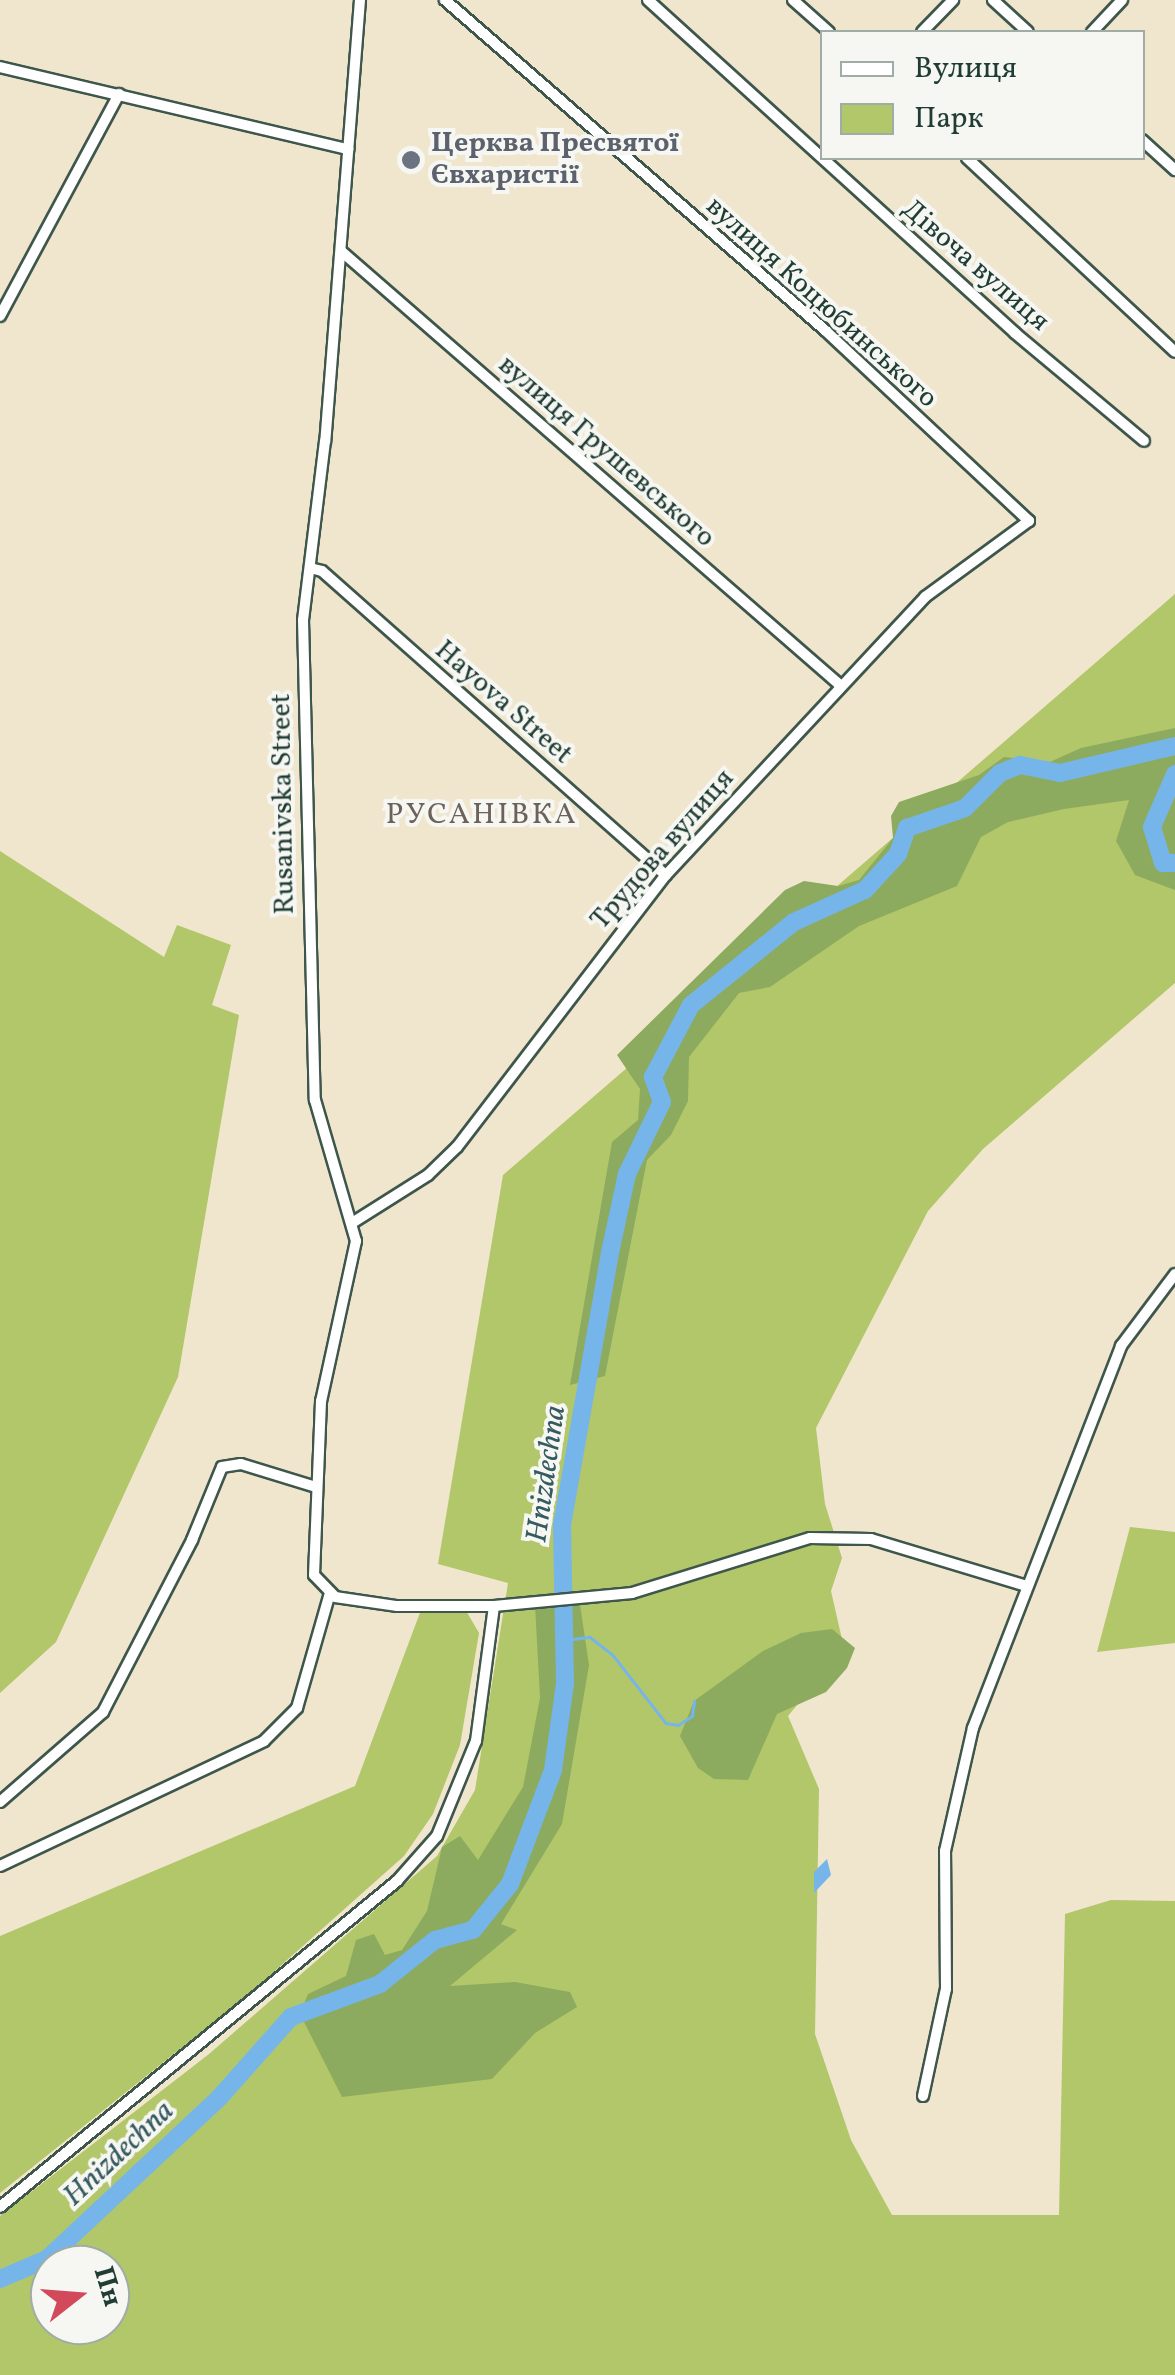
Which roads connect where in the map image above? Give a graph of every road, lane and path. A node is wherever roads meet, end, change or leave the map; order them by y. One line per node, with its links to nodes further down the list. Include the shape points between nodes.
1 (360, 0): 15 (street, Rusanivska Street)
2 (446, 0): 24 (street, вулиця Коцюбинського, via 826,331)
3 (648, 0): 16 (street, Дівоча вулиця)
4 (953, 0): 9 (street)
5 (994, 0): 10 (street)
6 (1122, 0): 11 (street)
7 (801, 2): 8 (street)
8 (827, 30)
9 (924, 30)
10 (1026, 30)
11 (1094, 30)
12 (0, 67): 13 (street)
13 (119, 94): 15 (street); 21 (street)
14 (1145, 143): 19 (street)
15 (348, 149): 20 (street, Rusanivska Street)
16 (820, 156)
17 (824, 160): 23 (street, Дівоча вулиця)
18 (974, 160): 22 (street)
19 (1175, 170)
20 (341, 251): 25 (street, Rusanivska Street); 26 (street, вулиця Грушевського)
21 (0, 316)
22 (1175, 352)
23 (1144, 440)
24 (1028, 522): 26 (street, Трудова вулиця, via 925,597)
25 (310, 568): 27 (street, Hayova Street, via 322,571); 28 (street, Rusanivska Street, via 303,620 315,1100)
26 (841, 686): 27 (street, Трудова вулиця)
27 (666, 875): 28 (street, Трудова вулиця, via 458,1148 428,1176)
28 (352, 1223): 30 (street, Rusanivska Street, via 356,1241 321,1400)
29 (1175, 1274): 31 (street, via 1121,1346)
30 (313, 1486): 32 (street, Rusanivska Street, via 314,1576); 34 (street, via 242,1464 222,1467 192,1540 102,1712)
31 (1028, 1586): 33 (street, via 871,1538 810,1538 632,1593); 36 (street, via 973,1728 951,1806 946,1989)
32 (330, 1593): 33 (street, via 397,1606); 35 (street, via 297,1708 264,1741)
33 (494, 1606): 37 (street, via 476,1741 437,1836 396,1881)
34 (0, 1802)
35 (0, 1866)
36 (923, 2096)
37 (0, 2207)

